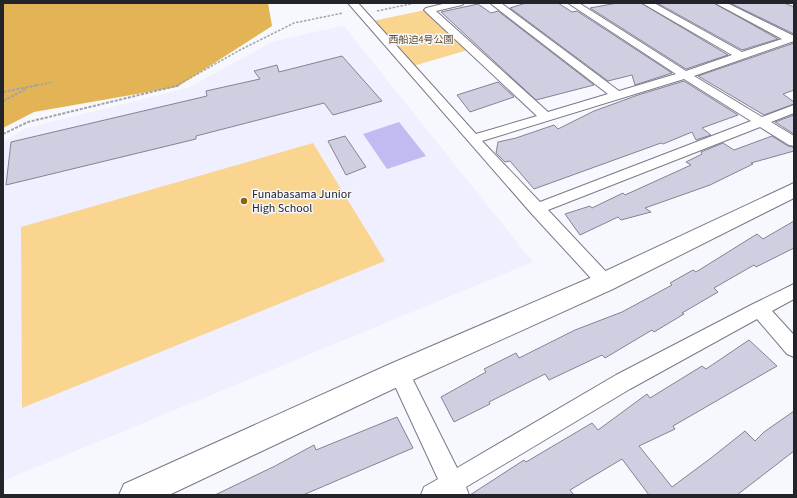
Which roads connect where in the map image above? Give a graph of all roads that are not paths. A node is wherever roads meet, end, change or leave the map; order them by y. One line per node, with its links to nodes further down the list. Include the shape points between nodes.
1 (459, 3): 12 (street, via 428,10)
2 (495, 3): 10 (street)
3 (573, 3): 9 (street)
4 (647, 3): 8 (street)
5 (720, 3): 7 (street)
6 (357, 7): 14 (street)
7 (792, 39): 8 (street)
8 (741, 56): 9 (street)
9 (685, 75): 10 (street); 13 (street)
10 (616, 95): 12 (street)
11 (794, 109): 13 (street)
12 (546, 117): 14 (street)
13 (760, 121): 15 (street); 17 (street)
14 (473, 139): 17 (street)
15 (794, 142)
16 (794, 190): 18 (street)
17 (536, 209): 18 (street)
18 (605, 282): 22 (street)
19 (794, 291): 20 (street)
20 (759, 309): 21 (street); 23 (street, via 623,382)
21 (794, 348)
22 (399, 373): 23 (street); 24 (street)
23 (455, 489): 25 (street)
24 (135, 495)
25 (432, 495)

